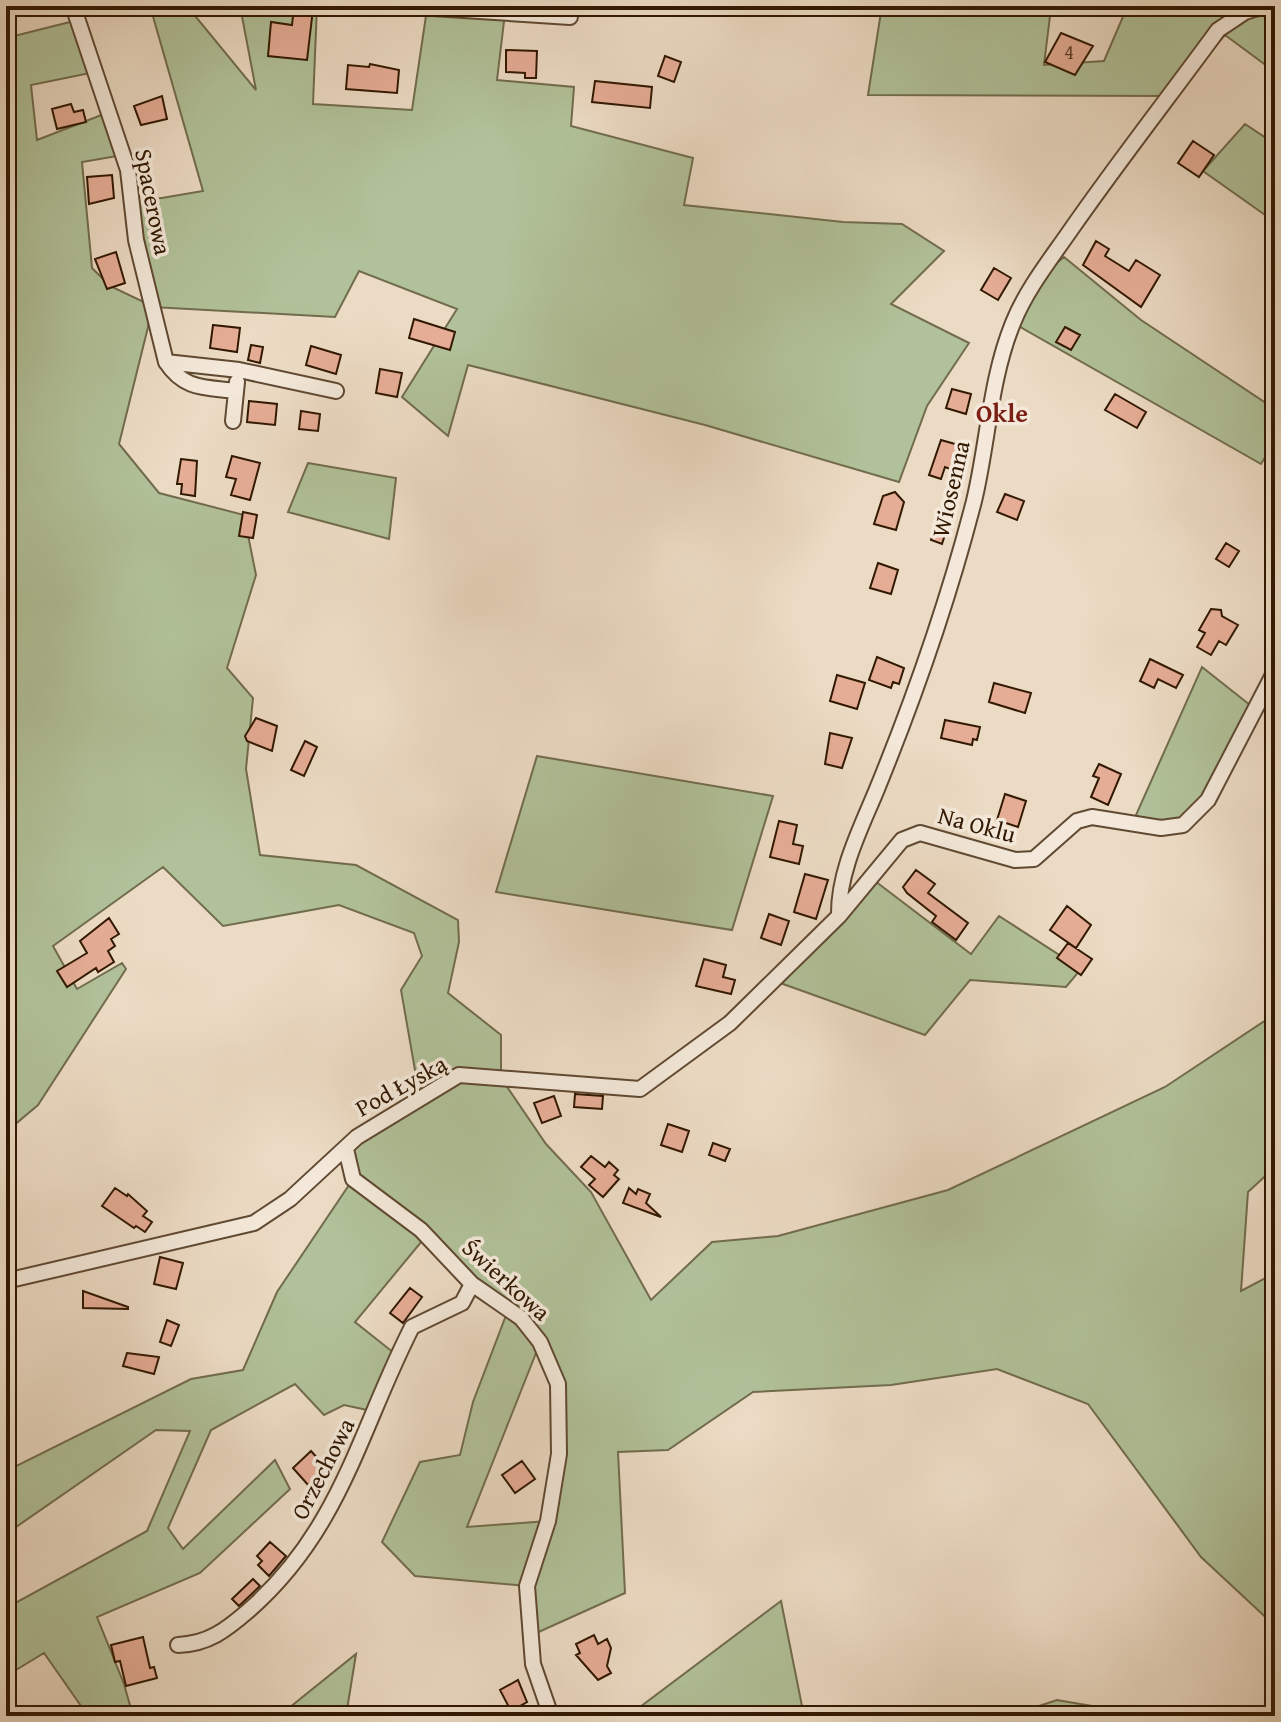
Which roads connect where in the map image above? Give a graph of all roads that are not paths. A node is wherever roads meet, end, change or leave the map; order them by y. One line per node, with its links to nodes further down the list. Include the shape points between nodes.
1 (73, 6): 5 (street, Spacerowa, via 128,170 136,240)
2 (402, 6): 4 (street)
3 (1265, 6): 11 (street, Wiosenna, via 1218,30 1079,217 1013,323 953,576 857,838 839,896)
4 (570, 17)
5 (166, 362): 6 (street); 7 (street, via 177,378 195,386)
6 (239, 370): 7 (street); 8 (street)
7 (236, 391): 9 (street)
8 (336, 391)
9 (233, 421)
10 (1275, 671): 11 (street, Na Oklu, via 1208,800 1183,825 1161,828 1092,817 1077,821 1034,859 1015,860 920,833 902,840)
11 (839, 916): 12 (street, Pod Łyską, via 730,1023 640,1089 459,1075 357,1137)
12 (346, 1149): 13 (street, Pod Łyską, via 254,1223); 14 (street, Świerkowa, via 353,1179 421,1230)
13 (6, 1281)
14 (472, 1284): 15 (street, Orzechowa, via 462,1303 412,1327 343,1486 317,1532 272,1590 213,1639); 16 (street, Świerkowa, via 521,1318 540,1342 558,1384 559,1454 553,1494 527,1586 533,1664)
15 (178, 1645)
16 (551, 1716)

